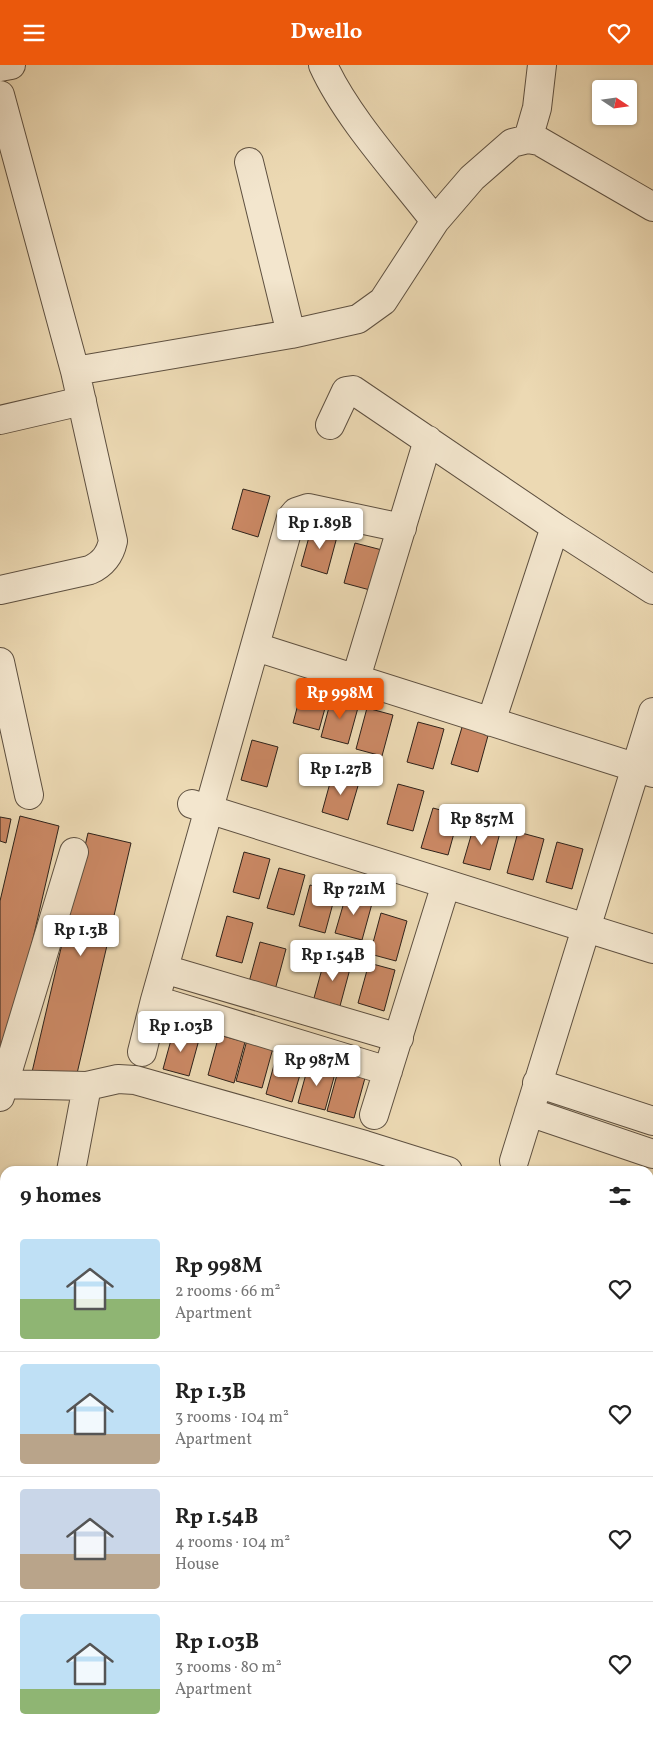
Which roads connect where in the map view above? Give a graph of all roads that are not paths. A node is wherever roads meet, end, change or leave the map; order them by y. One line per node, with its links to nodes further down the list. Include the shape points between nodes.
1 (11, 65): 4 (street)
2 (323, 65): 9 (street, via 356,119)
3 (542, 65): 6 (street, via 539,99)
4 (0, 67)
5 (0, 95): 11 (street)
6 (528, 139): 8 (street, via 539,141); 9 (street, via 512,143 472,178)
7 (249, 162): 10 (street)
8 (653, 207)
9 (435, 221): 10 (street, via 384,301 358,319)
10 (291, 334): 11 (street)
11 (75, 371): 12 (street)
12 (82, 401): 13 (street); 18 (street, via 113,541 111,550 100,565 90,570)
13 (0, 420)
14 (330, 425): 15 (street, via 346,391 353,390)
15 (428, 441): 16 (street); 17 (street)
16 (555, 527): 19 (street); 24 (street)
17 (402, 528): 20 (street, via 308,508 296,513 291,518); 22 (street)
18 (0, 590)
19 (653, 590)
20 (256, 647): 22 (street); 28 (street)
21 (0, 662): 25 (street)
22 (356, 678): 24 (street)
23 (653, 712): 26 (street)
24 (491, 722): 26 (street)
25 (9, 746): 27 (street)
26 (644, 770): 31 (street)
27 (29, 795)
28 (201, 807): 30 (street); 33 (street)
29 (74, 852): 40 (street)
30 (446, 884): 31 (street); 35 (street)
31 (585, 928): 32 (street); 38 (street)
32 (653, 949)
33 (164, 969): 34 (street); 35 (street)
34 (155, 1000): 36 (street); 37 (street)
35 (398, 1039): 37 (street)
36 (142, 1052)
37 (388, 1071): 42 (street)
38 (537, 1083): 41 (street); 43 (street)
39 (87, 1086): 40 (street); 46 (street); 47 (street, via 118,1079 135,1080)
40 (1, 1088)
41 (529, 1112): 44 (street); 45 (street)
42 (374, 1115)
43 (653, 1121)
44 (653, 1154)
45 (514, 1161)
46 (72, 1166)
47 (432, 1166)

